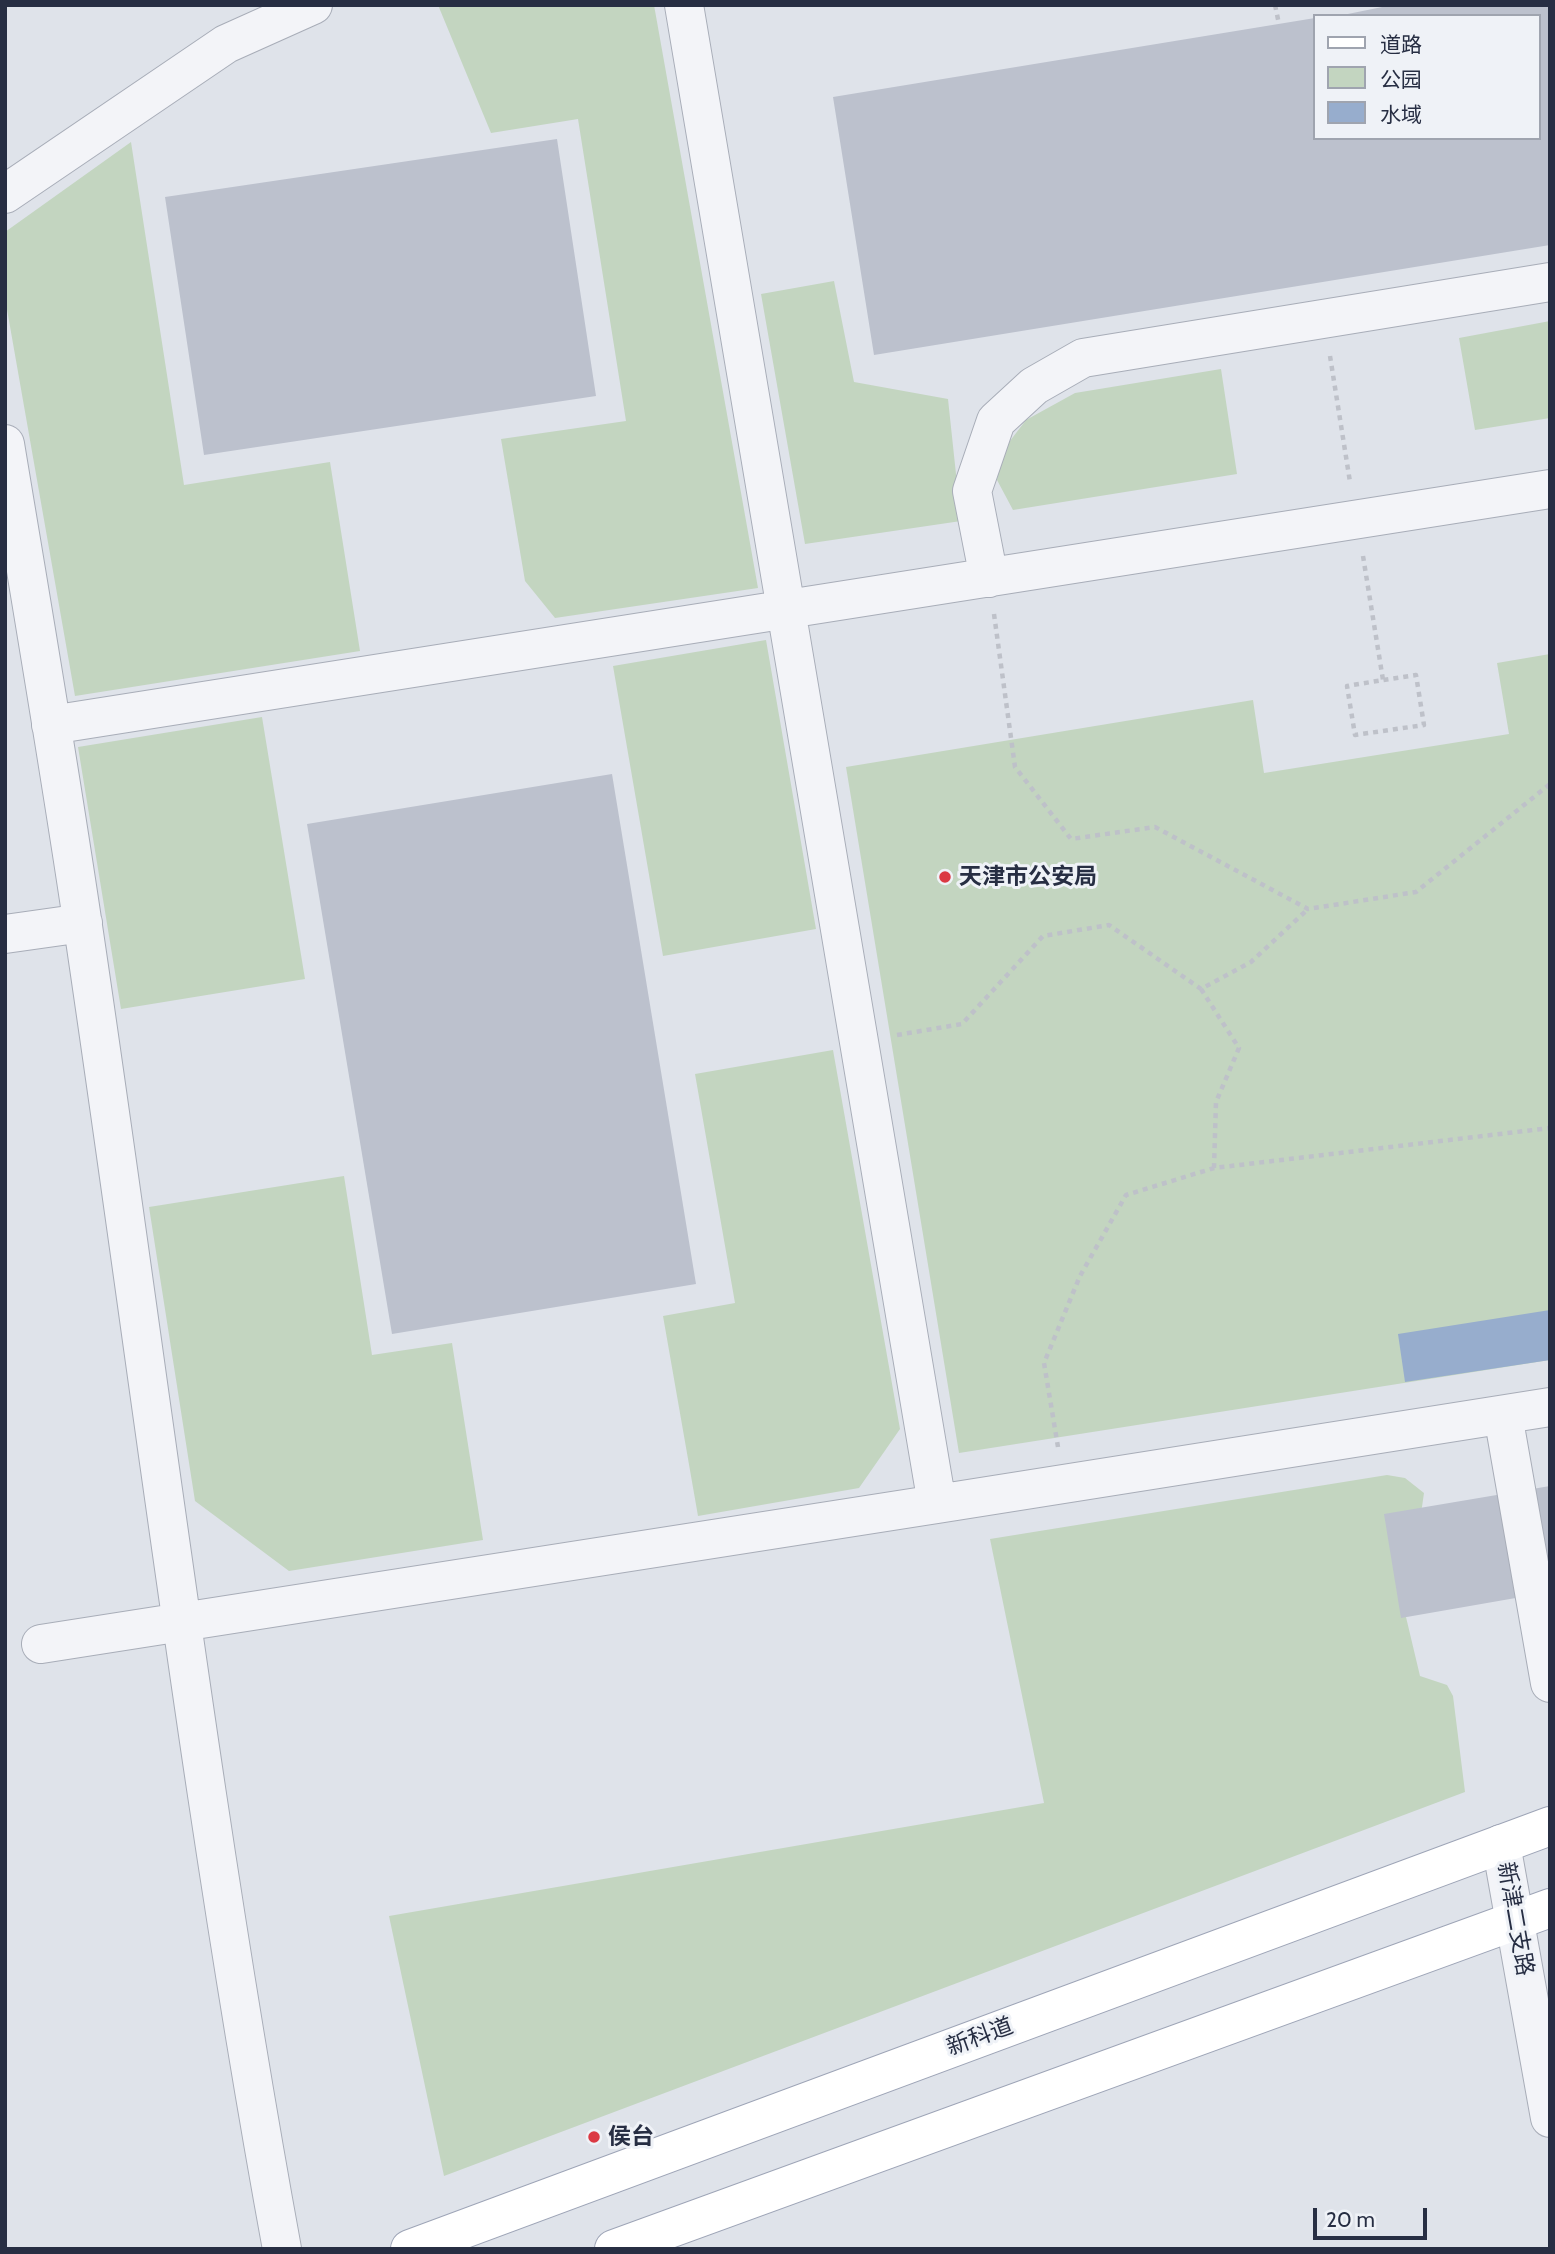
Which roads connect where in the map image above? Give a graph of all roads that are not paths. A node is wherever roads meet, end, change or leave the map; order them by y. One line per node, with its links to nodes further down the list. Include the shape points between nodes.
1 (313, 5): 3 (street, via 226,44)
2 (684, 5): 8 (street)
3 (5, 194)
4 (1550, 282): 7 (street, via 1083,358 1034,386 996,421 972,491)
5 (5, 444): 9 (street)
6 (1550, 489): 7 (street)
7 (989, 578): 8 (street)
8 (786, 610): 9 (street); 14 (street)
9 (51, 725): 10 (street)
10 (83, 923): 11 (street); 15 (street)
11 (5, 934)
12 (1550, 1407): 13 (street)
13 (1503, 1415): 14 (street); 17 (street)
14 (937, 1504): 15 (street)
15 (182, 1622): 16 (street); 22 (street)
16 (41, 1644)
17 (1550, 1683)
18 (1550, 1826): 19 (main road, 新科道)
19 (1501, 1844): 20 (street, 新津二支路); 23 (main road, 新科道)
20 (1533, 1914): 21 (street, 新津二支路); 24 (main road)
21 (1550, 2118)
22 (282, 2249)
23 (411, 2249)
24 (614, 2249)

